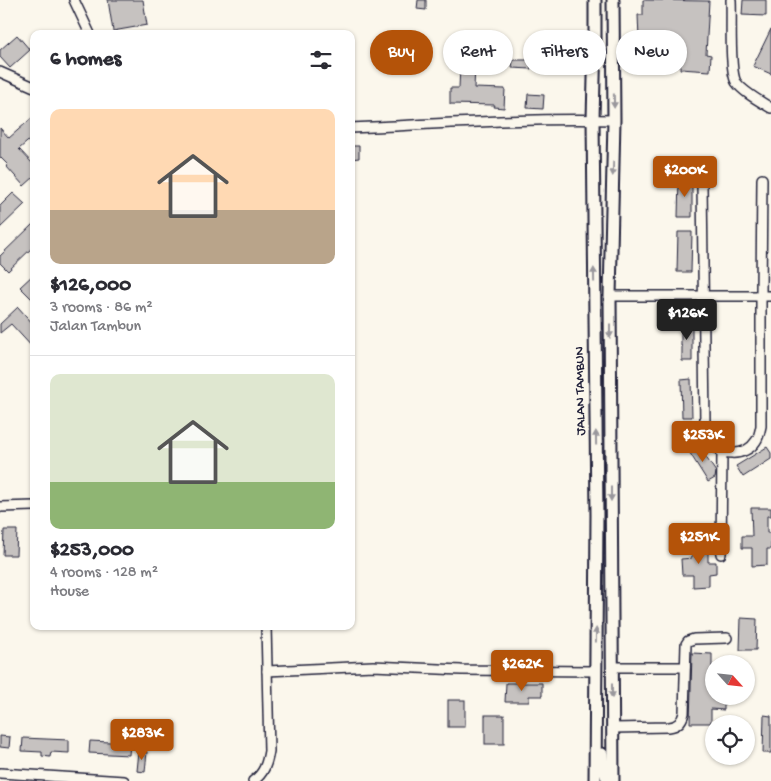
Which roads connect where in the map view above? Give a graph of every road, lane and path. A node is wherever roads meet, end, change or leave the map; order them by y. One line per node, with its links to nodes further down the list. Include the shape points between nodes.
1 (74, 0): 5 (street)
2 (596, 0): 9 (main road, JALAN TAMBUN)
3 (613, 0): 10 (main road, JALAN TAMBUN, one-way to 10)
4 (732, 0): 8 (street, via 732,70 736,82)
5 (88, 30)
6 (0, 72): 7 (street)
7 (30, 85)
8 (771, 107)
9 (592, 119): 10 (street); 11 (street); 27 (main road, JALAN TAMBUN, one-way to 9)
10 (614, 120): 15 (main road, JALAN TAMBUN, one-way to 15)
11 (355, 128)
12 (762, 179): 14 (street)
13 (702, 184): 16 (street)
14 (761, 295): 16 (street); 17 (street); 18 (street, via 761,426 756,441 749,448 733,453)
15 (610, 296): 16 (street); 24 (main road, JALAN TAMBUN, one-way to 24)
16 (704, 296): 18 (street, via 705,424 708,439)
17 (771, 296)
18 (722, 451): 21 (street)
19 (30, 506): 20 (street)
20 (0, 507)
21 (720, 554)
22 (266, 630): 26 (street)
23 (727, 638): 25 (street, via 694,638 688,641)
24 (612, 667): 25 (street); 29 (main road, JALAN TAMBUN, one-way to 29)
25 (685, 667): 29 (street, via 684,713 678,724)
26 (267, 671): 27 (street, via 373,666); 34 (street, via 269,751 266,766)
27 (596, 672): 28 (main road, JALAN TAMBUN)
28 (595, 719): 35 (main road, JALAN TAMBUN); 36 (main road)
29 (613, 728): 37 (main road, JALAN TAMBUN)
30 (0, 773): 31 (street)
31 (14, 777): 32 (street)
32 (72, 779): 33 (street)
33 (124, 781)
34 (253, 781)
35 (595, 781)
36 (608, 781)
37 (613, 781)

